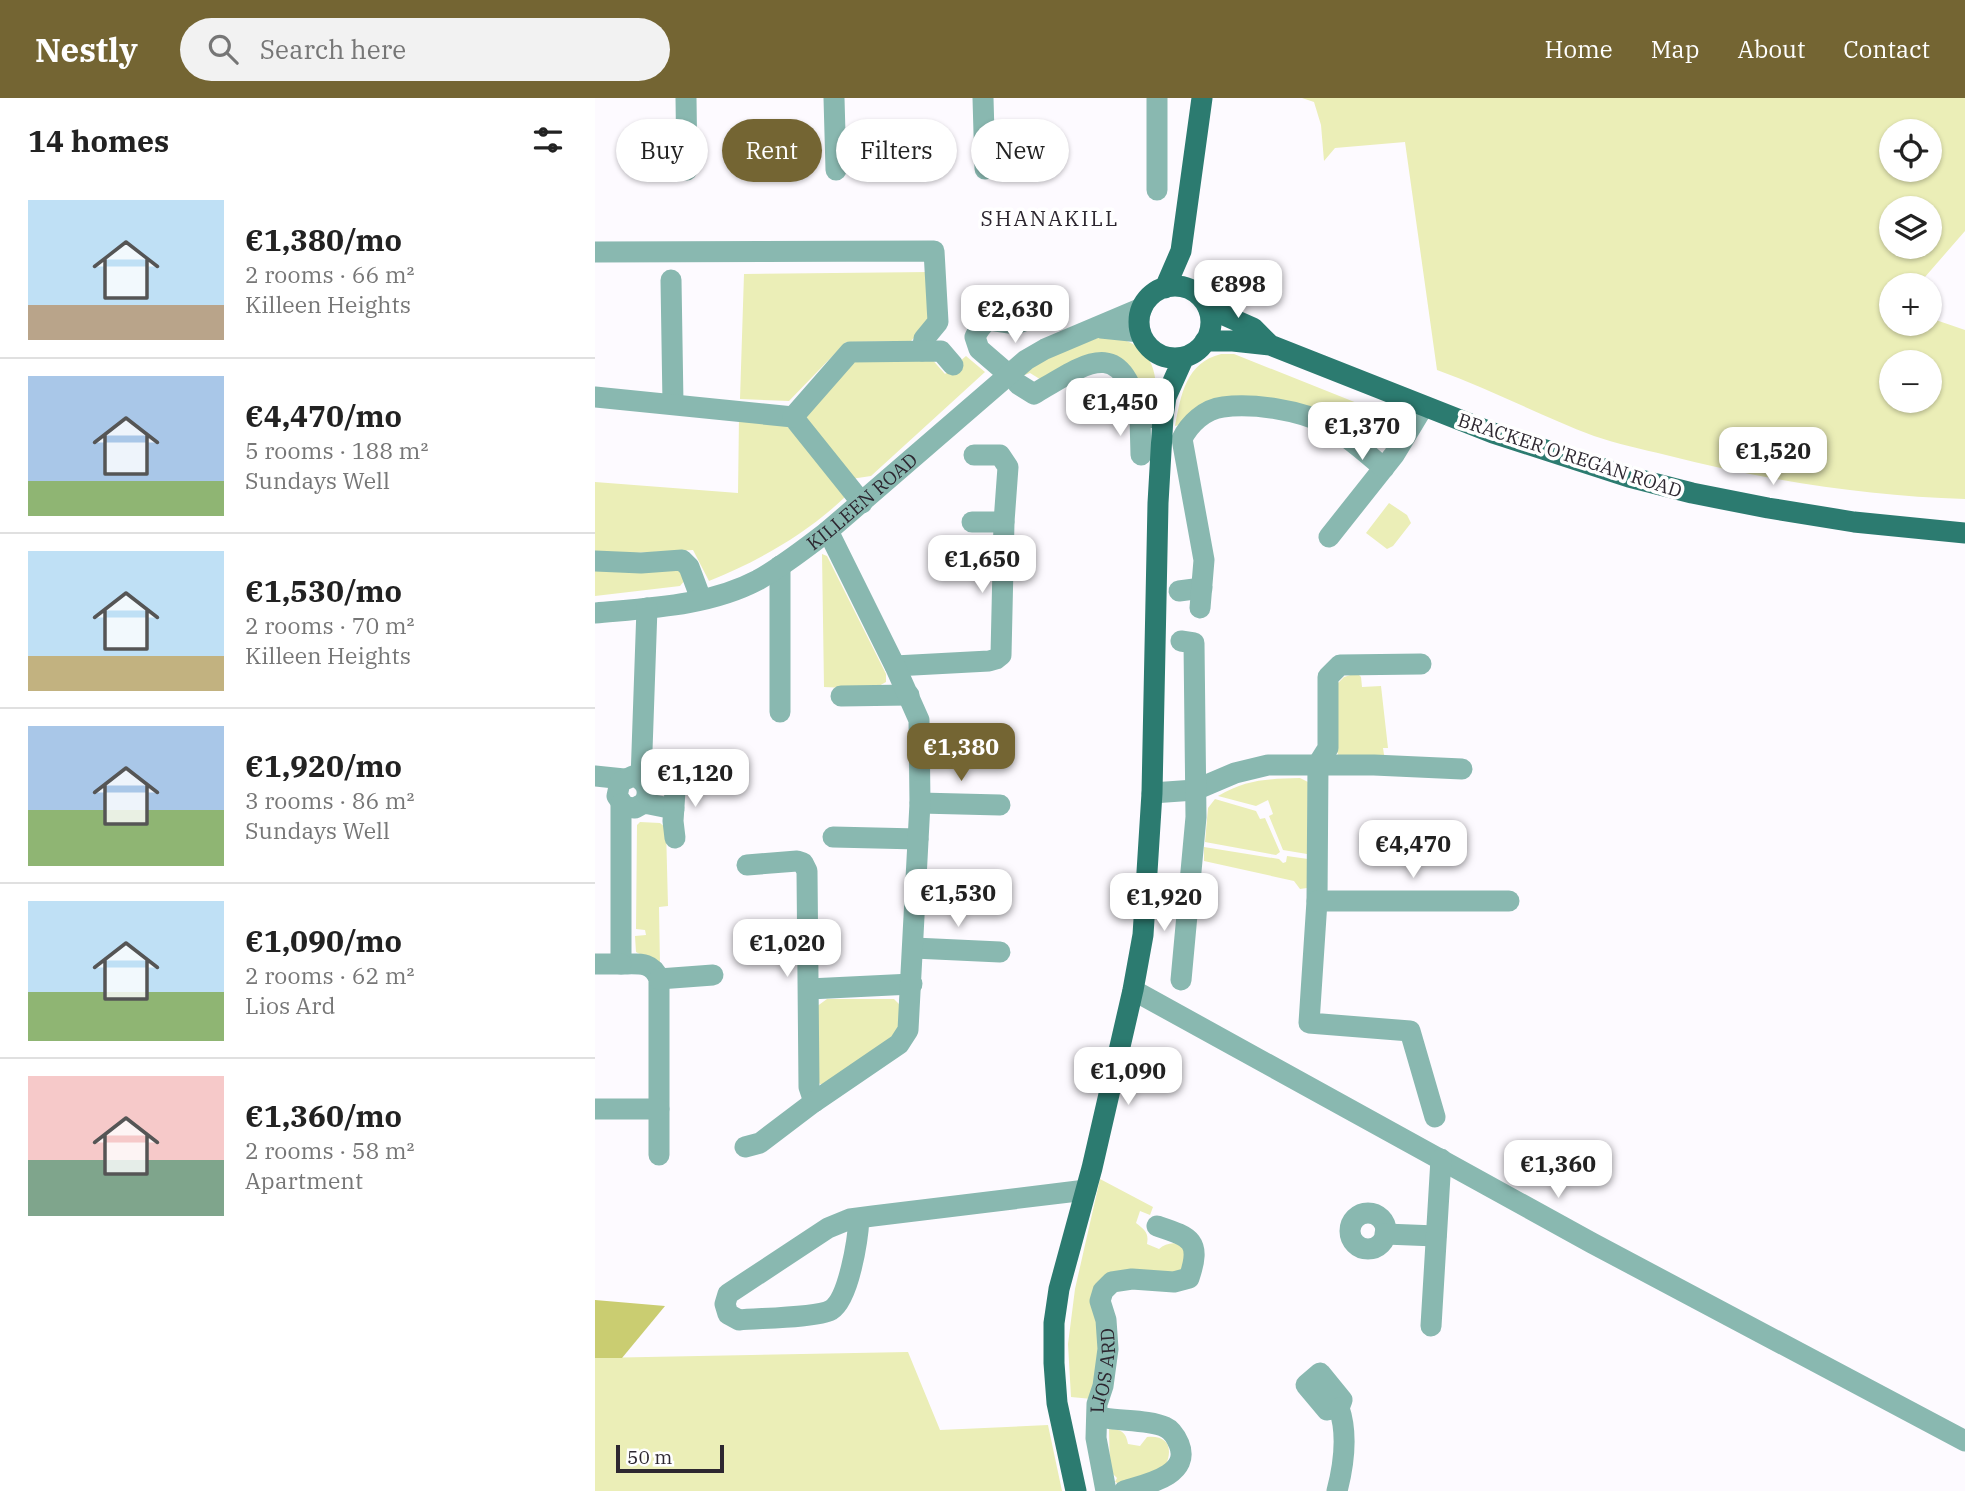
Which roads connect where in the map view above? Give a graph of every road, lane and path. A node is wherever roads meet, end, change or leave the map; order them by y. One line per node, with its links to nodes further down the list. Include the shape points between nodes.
1 (686, 98): 6 (street)
2 (834, 98): 8 (street)
3 (983, 98): 7 (street)
4 (1157, 98): 9 (street)
5 (1202, 98): 10 (main road)
6 (686, 119)
7 (984, 119)
8 (836, 170)
9 (1157, 190)
10 (1181, 251): 13 (main road); 14 (main road)
11 (595, 252): 22 (street, via 934,251 938,322 924,339)
12 (671, 280): 28 (street)
13 (1165, 288): 14 (main road); 15 (main road, via 1148,298)
14 (1192, 290): 16 (main road)
15 (1142, 308): 18 (street, KILLEEN ROAD); 19 (main road)
16 (1208, 308): 20 (main road, via 1211,326); 21 (main road, BRACKER O'REGAN ROAD, via 1253,328)
17 (1035, 317): 26 (street, via 1016,324 989,320 975,337 979,349)
18 (1098, 328): 19 (street); 26 (street, KILLEEN ROAD, via 1045,349)
19 (1140, 332): 23 (main road)
20 (1205, 341): 21 (main road, BRACKER O'REGAN ROAD); 24 (main road)
21 (1271, 345): 30 (main road, BRACKER O'REGAN ROAD)
22 (922, 351): 25 (street, via 941,351); 31 (street, via 850,352)
23 (1159, 354): 24 (main road); 29 (main road)
24 (1184, 357): 29 (main road)
25 (953, 365)
26 (1013, 379): 32 (street, via 1034,394 1085,364 1108,363 1126,376); 36 (street, KILLEEN ROAD)
27 (595, 397): 28 (street)
28 (673, 404): 31 (street)
29 (1165, 407): 32 (street); 60 (main road, via 1158,503)
30 (1423, 407): 35 (street); 40 (main road, BRACKER O'REGAN ROAD, via 1616,473 1692,493 1854,522)
31 (793, 417): 36 (street)
32 (1140, 418): 34 (street)
33 (974, 455): 38 (street, via 1000,456 1008,467)
34 (1142, 455)
35 (1384, 468): 41 (street); 44 (street, via 1354,442 1299,414 1221,407 1200,417 1182,439 1204,560 1201,598)
36 (862, 503): 39 (street, KILLEEN ROAD)
37 (972, 522): 38 (street)
38 (1004, 522): 50 (street, via 999,657)
39 (828, 531): 43 (street, KILLEEN ROAD); 50 (street)
40 (1965, 533)
41 (1329, 537)
42 (595, 561): 45 (street, via 682,560)
43 (780, 566): 45 (street, KILLEEN ROAD, via 742,587); 53 (street)
44 (1179, 591)
45 (701, 599): 46 (street, KILLEEN ROAD)
46 (647, 608): 47 (street, KILLEEN ROAD); 58 (street)
47 (595, 613)
48 (1181, 641): 59 (street, via 1193,643)
49 (1421, 663): 54 (street, via 1339,665 1328,677 1328,748)
50 (895, 666): 51 (street)
51 (909, 695): 52 (street); 62 (street, via 919,720)
52 (841, 696)
53 (780, 712)
54 (1318, 764): 55 (street); 59 (street, via 1255,767); 70 (street)
55 (1462, 769)
56 (595, 776): 58 (street)
57 (675, 776): 65 (street)
58 (632, 779): 61 (street, via 647,788); 63 (street, via 616,791)
59 (1195, 790): 60 (street); 78 (street)
60 (1152, 793): 81 (main road, via 1143,935)
61 (644, 803): 63 (street, via 635,808); 65 (street)
62 (920, 803): 64 (street); 68 (street)
63 (621, 804): 75 (street)
64 (1000, 805)
65 (674, 809): 67 (street)
66 (833, 837): 68 (street)
67 (675, 838)
68 (918, 839): 72 (street)
69 (747, 865): 80 (street, via 797,861 806,867)
70 (1317, 901): 71 (street); 85 (street, via 1308,1023 1410,1031)
71 (1509, 901)
72 (914, 948): 73 (street); 79 (street)
73 (1000, 952)
74 (595, 964): 75 (street)
75 (621, 964): 77 (street, via 645,963 656,969)
76 (713, 975): 77 (street)
77 (659, 979): 84 (street)
78 (1181, 981)
79 (912, 984): 80 (street); 82 (street, via 908,1030 899,1044)
80 (809, 989): 82 (street, via 809,1087)
81 (1133, 990): 88 (street); 89 (main road)
82 (814, 1102): 86 (street, via 761,1143)
83 (595, 1109): 84 (street)
84 (659, 1109): 87 (street)
85 (1435, 1118)
86 (745, 1147)
87 (659, 1155)
88 (1441, 1159): 93 (street); 97 (street)
89 (1086, 1191): 90 (street); 98 (main road, via 1054,1323 1057,1403)
90 (859, 1218): 90 (street, via 828,1228 728,1294 728,1314 739,1320 832,1309 843,1292)
91 (1157, 1226): 99 (street, LIOS ARD, via 1187,1236 1196,1259 1189,1278 1112,1282 1103,1290 1100,1301 1108,1349 1097,1404 1096,1438)
92 (1385, 1234): 93 (street)
93 (1436, 1236): 94 (street)
94 (1431, 1326)
95 (1339, 1408): 101 (street, via 1344,1443)
96 (1105, 1418): 100 (street, via 1135,1428 1159,1424 1169,1428 1181,1449 1179,1461 1163,1479)
97 (1965, 1441)
98 (1076, 1491)
99 (1106, 1491)
100 (1123, 1491)
101 (1337, 1491)

